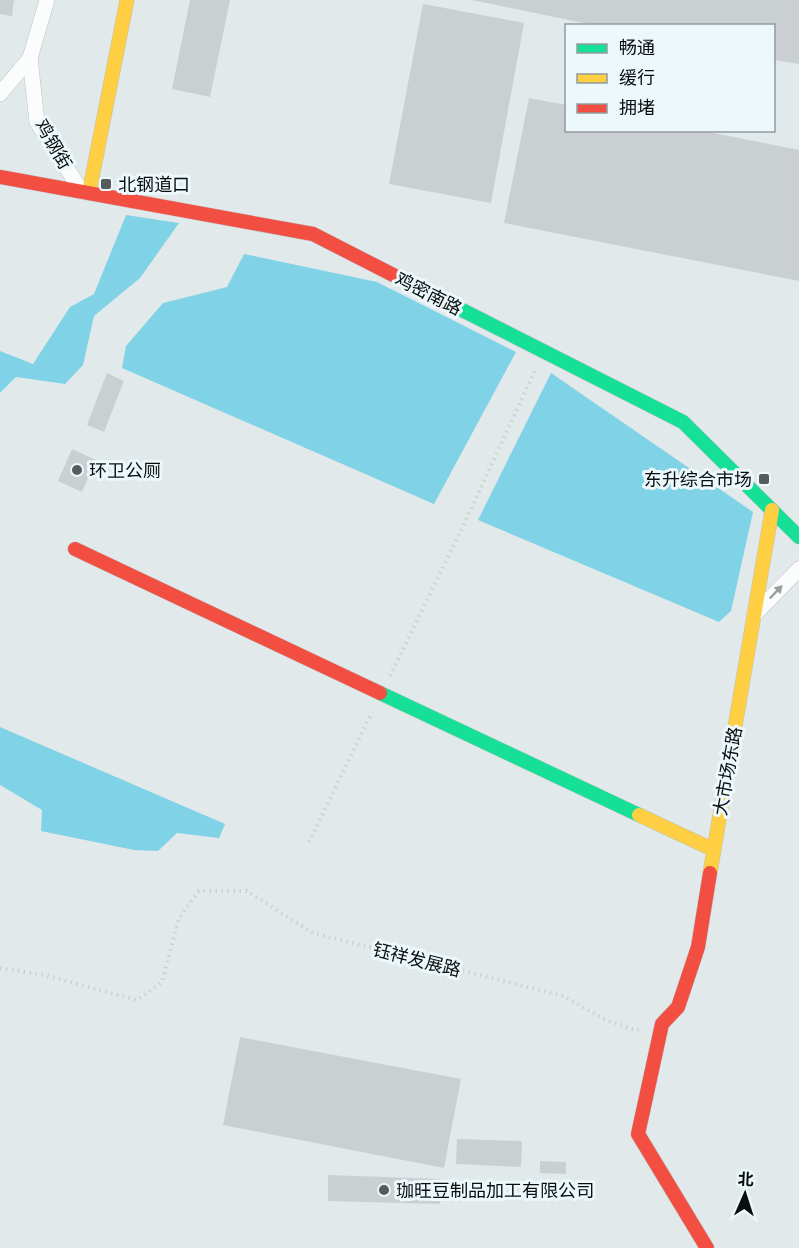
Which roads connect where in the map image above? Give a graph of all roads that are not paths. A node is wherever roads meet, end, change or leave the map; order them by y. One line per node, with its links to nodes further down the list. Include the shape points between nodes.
1 (47, 0): 3 (street, 鸡钢街)
2 (127, 0): 6 (street)
3 (30, 58): 4 (street, 鸡钢街); 6 (street, 鸡钢街, via 37,122)
4 (0, 94)
5 (0, 177): 6 (street, 鸡密南路)
6 (86, 192): 7 (street, 鸡密南路, via 313,234 683,422)
7 (772, 510): 8 (street, 鸡密南路); 11 (street, 大市场东路)
8 (799, 537)
9 (75, 549): 12 (street)
10 (799, 568): 11 (street, one-way to 10)
11 (754, 615): 12 (street, 大市场东路)
12 (714, 850): 13 (street, 大市场东路, via 698,947 678,1007 662,1024 638,1134)
13 (707, 1248)

